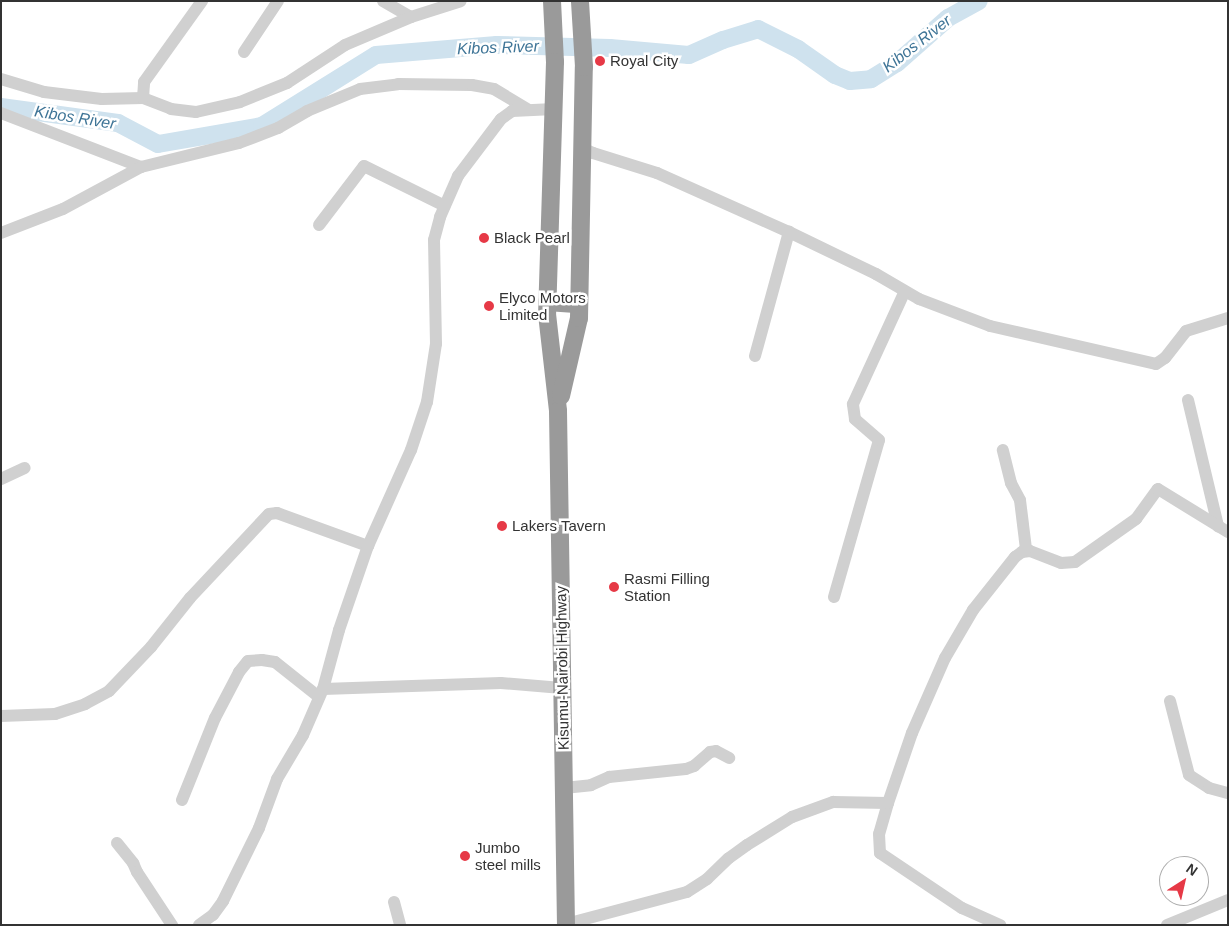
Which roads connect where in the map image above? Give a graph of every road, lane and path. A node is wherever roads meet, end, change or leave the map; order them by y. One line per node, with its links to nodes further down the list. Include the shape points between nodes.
1 (202, 1): 10 (street, via 144,82)
2 (278, 1): 8 (street)
3 (382, 1): 7 (street)
4 (461, 1): 7 (street)
5 (552, 1): 12 (highway)
6 (580, 1): 14 (highway, via 584,67)
7 (410, 17): 10 (street, via 345,45 287,83 226,106 196,112 171,109)
8 (244, 52)
9 (1, 79): 10 (street, via 44,92 102,99)
10 (143, 98)
11 (527, 109): 12 (street); 15 (street, via 494,89 472,86 398,84 360,89 239,143); 16 (street, via 512,111 501,118 458,176)
12 (554, 109): 21 (highway)
13 (1, 113): 15 (street)
14 (582, 148): 18 (street, via 657,173); 22 (highway)
15 (141, 167): 19 (street, via 63,209)
16 (445, 206): 17 (street, via 364,166); 31 (street, via 434,240 436,344 428,402 412,450)
17 (319, 225)
18 (789, 232): 20 (street); 24 (street)
19 (1, 233)
20 (904, 291): 23 (street, via 990,326 1152,364 1159,363 1186,331); 33 (street, via 853,404 855,419 879,440)
21 (547, 302): 22 (highway); 26 (highway)
22 (579, 304): 26 (highway, via 579,318)
23 (1228, 318)
24 (755, 356)
25 (1188, 400): 30 (street)
26 (558, 411): 34 (highway, Kisumu-Nairobi Highway)
27 (1003, 450): 32 (street, via 1011,483 1020,500 1026,549)
28 (25, 468): 29 (street)
29 (1, 479)
30 (1223, 529): 32 (street, via 1158,489 1136,519 1076,562 1060,563 1030,551)
31 (368, 546): 35 (street); 37 (street, via 277,512 269,514 109,691 85,704 55,714)
32 (1022, 552): 42 (street, via 1015,556 973,610 945,658 912,733)
33 (834, 597)
34 (562, 688): 35 (street, via 501,683); 39 (highway, Kisumu-Nairobi Highway)
35 (321, 693): 41 (street, via 275,662 248,661 214,718); 48 (street, via 277,779 259,828 224,901)
36 (1170, 701): 40 (street, via 1189,775 1209,788)
37 (1, 716)
38 (729, 758): 39 (street, via 716,751 710,752 686,769 609,777 591,785)
39 (564, 788): 50 (highway, Kisumu-Nairobi Highway)
40 (1228, 794)
41 (182, 800)
42 (888, 803): 50 (street, via 832,802 792,817 747,845 687,892); 51 (street, via 879,834 880,853 962,908)
43 (118, 843): 47 (street)
44 (1228, 900): 46 (street)
45 (394, 902): 49 (street)
46 (1168, 924)
47 (172, 925)
48 (199, 925)
49 (400, 925)
50 (566, 925)
51 (1000, 925)

